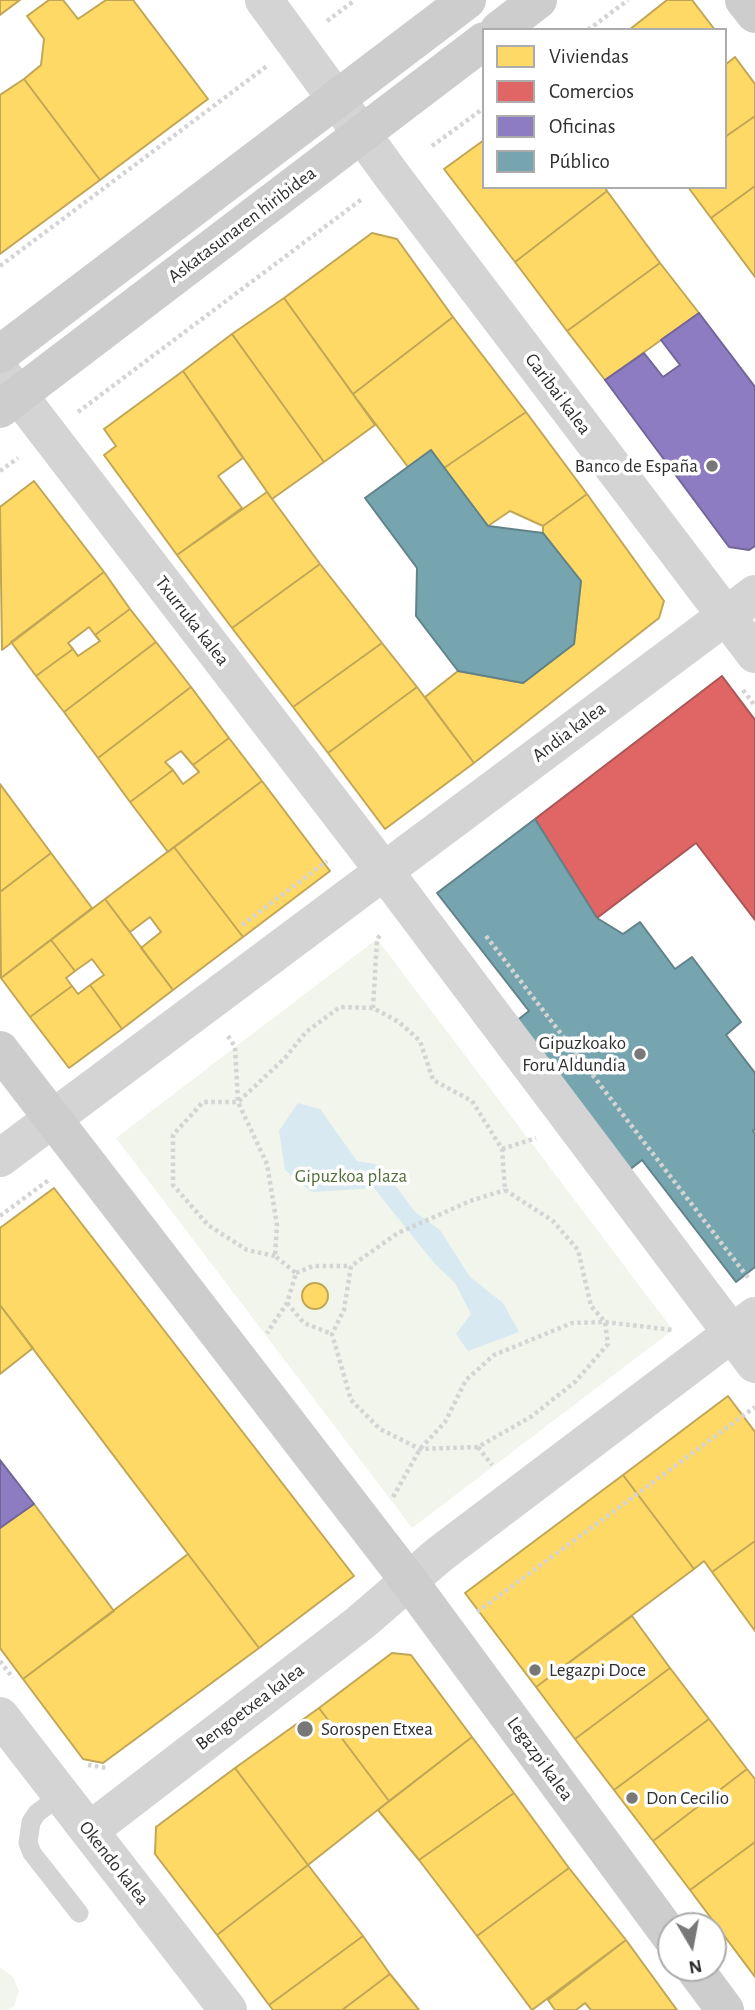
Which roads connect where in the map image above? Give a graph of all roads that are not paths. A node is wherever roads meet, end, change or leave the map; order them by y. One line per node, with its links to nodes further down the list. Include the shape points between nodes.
1 (264, 0): 8 (street, Garibai kalea)
2 (467, 0): 8 (main road)
3 (538, 0): 6 (main road)
4 (744, 0): 5 (main road)
5 (755, 14)
6 (502, 28)
7 (482, 43): 9 (main road, Askatasunaren hiribidea)
8 (336, 100): 9 (street, Garibai kalea); 10 (main road)
9 (361, 134): 11 (main road, Askatasunaren hiribidea); 12 (street, Garibai kalea)
10 (0, 354)
11 (6, 392): 14 (street, Txurruka kalea, via 49,434)
12 (740, 604): 13 (street, Garibai kalea); 14 (street, Andia kalea)
13 (755, 654)
14 (395, 885): 16 (street, via 206,1003); 18 (street)
15 (0, 1050): 16 (main road)
16 (52, 1118): 17 (street); 20 (main road)
17 (0, 1158)
18 (743, 1325): 19 (street); 20 (street)
19 (755, 1364)
20 (409, 1581): 23 (street, Bengoetxea kalea); 25 (main road, Legazpi kalea)
21 (0, 1716): 22 (street, Okendo kalea)
22 (61, 1795): 23 (street, Okendo kalea); 24 (lane, via 37,1813 28,1843)
23 (89, 1831): 27 (street, Okendo kalea)
24 (79, 1913)
25 (657, 1918)
26 (704, 1982): 28 (main road)
27 (228, 2010)
28 (725, 2010)

